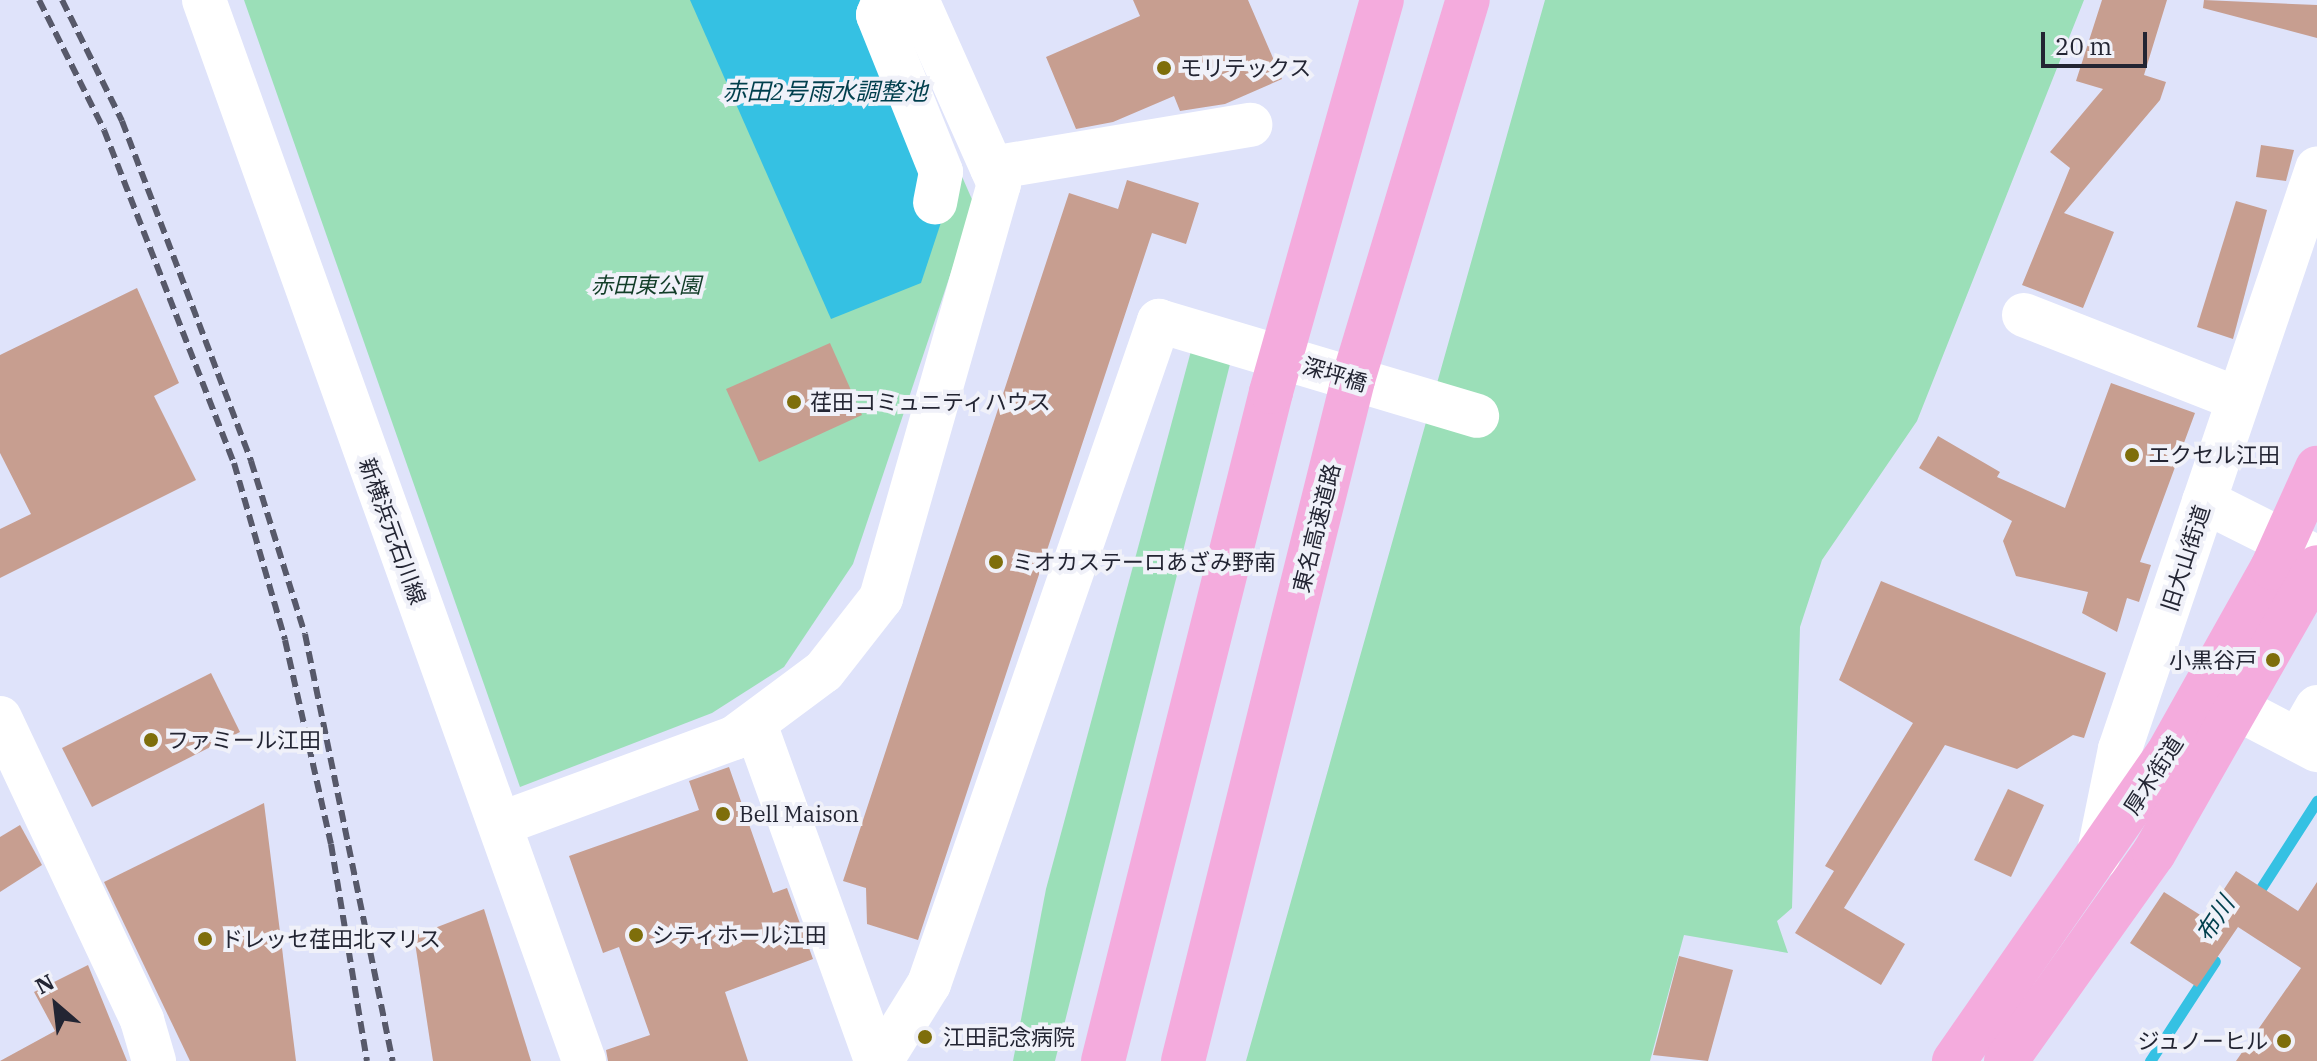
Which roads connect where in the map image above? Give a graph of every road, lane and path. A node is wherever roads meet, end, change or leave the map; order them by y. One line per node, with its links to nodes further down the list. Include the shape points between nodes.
1 (204, 0): 21 (street, 新横浜元石川線)
2 (884, 0): 9 (street, via 878,15 941,172)
3 (917, 0): 7 (street)
4 (1382, 0): 26 (highway, via 1271,392)
5 (1468, 0): 27 (highway, 東名高速道路, via 1353,380)
6 (1250, 125): 7 (street)
7 (992, 168): 19 (street, via 999,184 881,598 824,671)
8 (2317, 169): 11 (street, 旧大山街道)
9 (935, 202)
10 (2024, 315): 11 (street)
11 (2238, 399): 14 (street, 旧大山街道)
12 (1477, 416): 25 (street, 深坪橋, via 1159,321 929,984)
13 (2317, 468): 15 (highway, 厚木街道)
14 (2204, 501): 15 (street); 22 (street, 旧大山街道, via 2120,749)
15 (2300, 549): 22 (highway, 厚木街道)
16 (2317, 567): 17 (highway, 厚木街道)
17 (2240, 710): 20 (street); 29 (highway, 厚木街道, via 2154,853)
18 (0, 718): 23 (street, via 142,1020)
19 (755, 724): 21 (street); 25 (street)
20 (2311, 732)
21 (500, 824): 24 (street, 新横浜元石川線)
22 (2098, 860): 28 (highway, 厚木街道)
23 (154, 1061)
24 (584, 1061)
25 (878, 1061)
26 (1103, 1061)
27 (1183, 1061)
28 (1954, 1061)
29 (2006, 1061)

